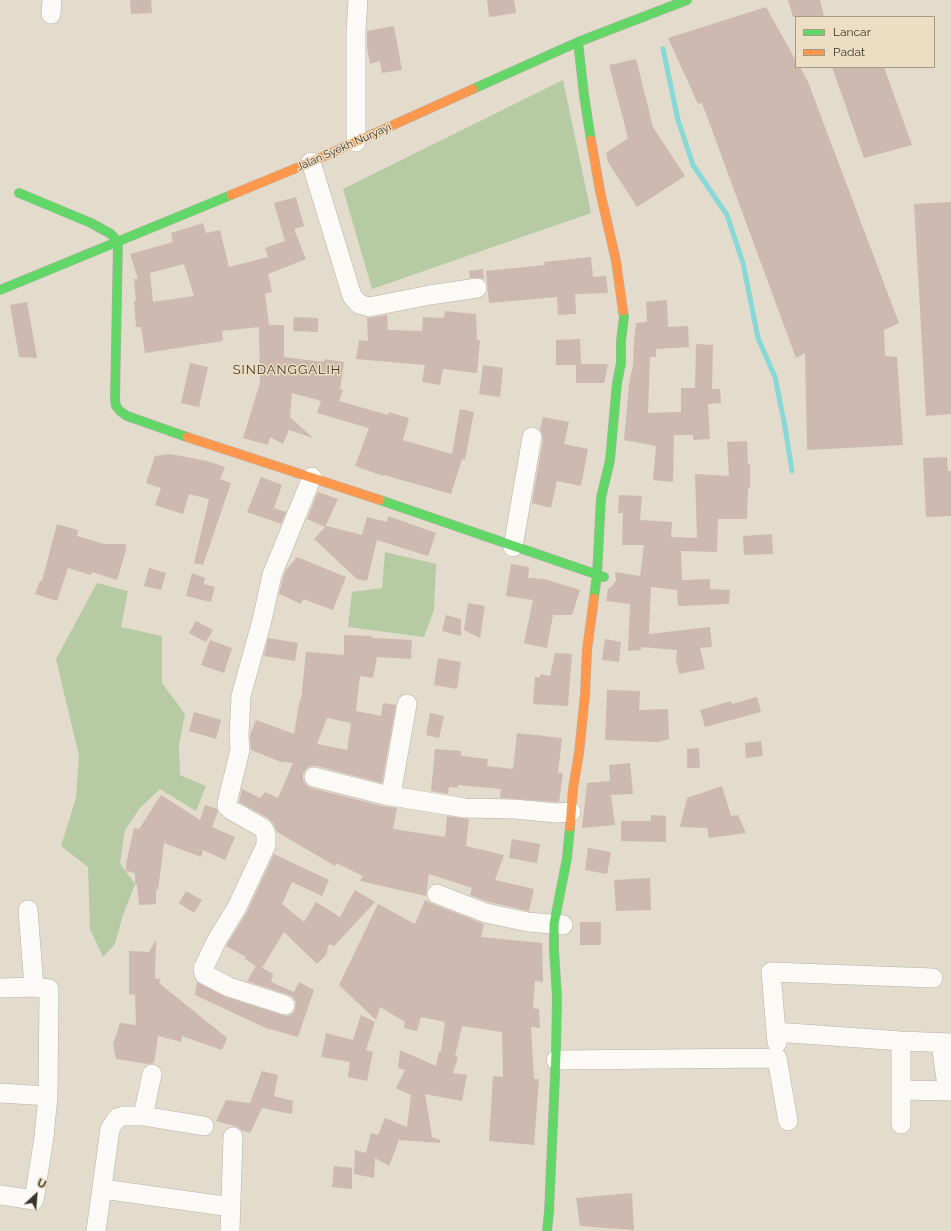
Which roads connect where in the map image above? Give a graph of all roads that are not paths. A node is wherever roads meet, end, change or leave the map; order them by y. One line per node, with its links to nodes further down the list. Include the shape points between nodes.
1 (358, 0): 4 (street)
2 (686, 0): 3 (street, Jalan Syekh Nuryayi)
3 (578, 42): 4 (street, Jalan Syekh Nuryayi); 13 (street, via 600,191 616,261 624,317 620,341 622,363 617,383 610,460 602,498)
4 (356, 142): 5 (street, Jalan Syekh Nuryayi)
5 (311, 162): 7 (street, Jalan Syekh Nuryayi); 8 (street, via 352,296 359,304 369,307)
6 (20, 193): 7 (street, via 91,223)
7 (118, 242): 9 (street, Jalan Syekh Nuryayi); 11 (street, via 115,399 120,411 127,416 220,448)
8 (477, 288)
9 (0, 290)
10 (532, 437): 12 (street)
11 (312, 477): 12 (street); 24 (street, via 272,576 241,696 240,750 227,803 232,810 263,828 266,845 204,969 204,974 229,988)
12 (513, 547): 13 (street)
13 (600, 576): 17 (street, via 587,650 579,753)
14 (407, 704): 16 (street)
15 (314, 777): 16 (street)
16 (391, 795): 17 (street, via 465,808)
17 (571, 812): 20 (street)
18 (438, 894): 20 (street, via 486,913 528,922)
19 (28, 910): 22 (street)
20 (559, 925): 29 (street, via 554,950 557,997)
21 (933, 978): 25 (street, via 771,972)
22 (34, 987): 23 (street); 35 (street, via 49,989)
23 (0, 988)
24 (285, 1005)
25 (776, 1032): 26 (street); 28 (street)
26 (901, 1041): 27 (street); 32 (street)
27 (946, 1043): 31 (street, via 946,1079)
28 (777, 1058): 29 (street); 37 (street)
29 (556, 1060): 46 (street)
30 (152, 1074): 36 (street)
31 (951, 1086)
32 (901, 1090): 33 (street); 38 (street)
33 (951, 1091)
34 (0, 1093): 35 (street)
35 (48, 1096): 42 (street, via 34,1200)
36 (143, 1116): 39 (street); 41 (street, via 117,1118 110,1129)
37 (788, 1121)
38 (901, 1124)
39 (204, 1126)
40 (233, 1137): 43 (street)
41 (103, 1189): 43 (street); 44 (street)
42 (0, 1195)
43 (231, 1207): 45 (street)
44 (96, 1231)
45 (230, 1231)
46 (547, 1231)

